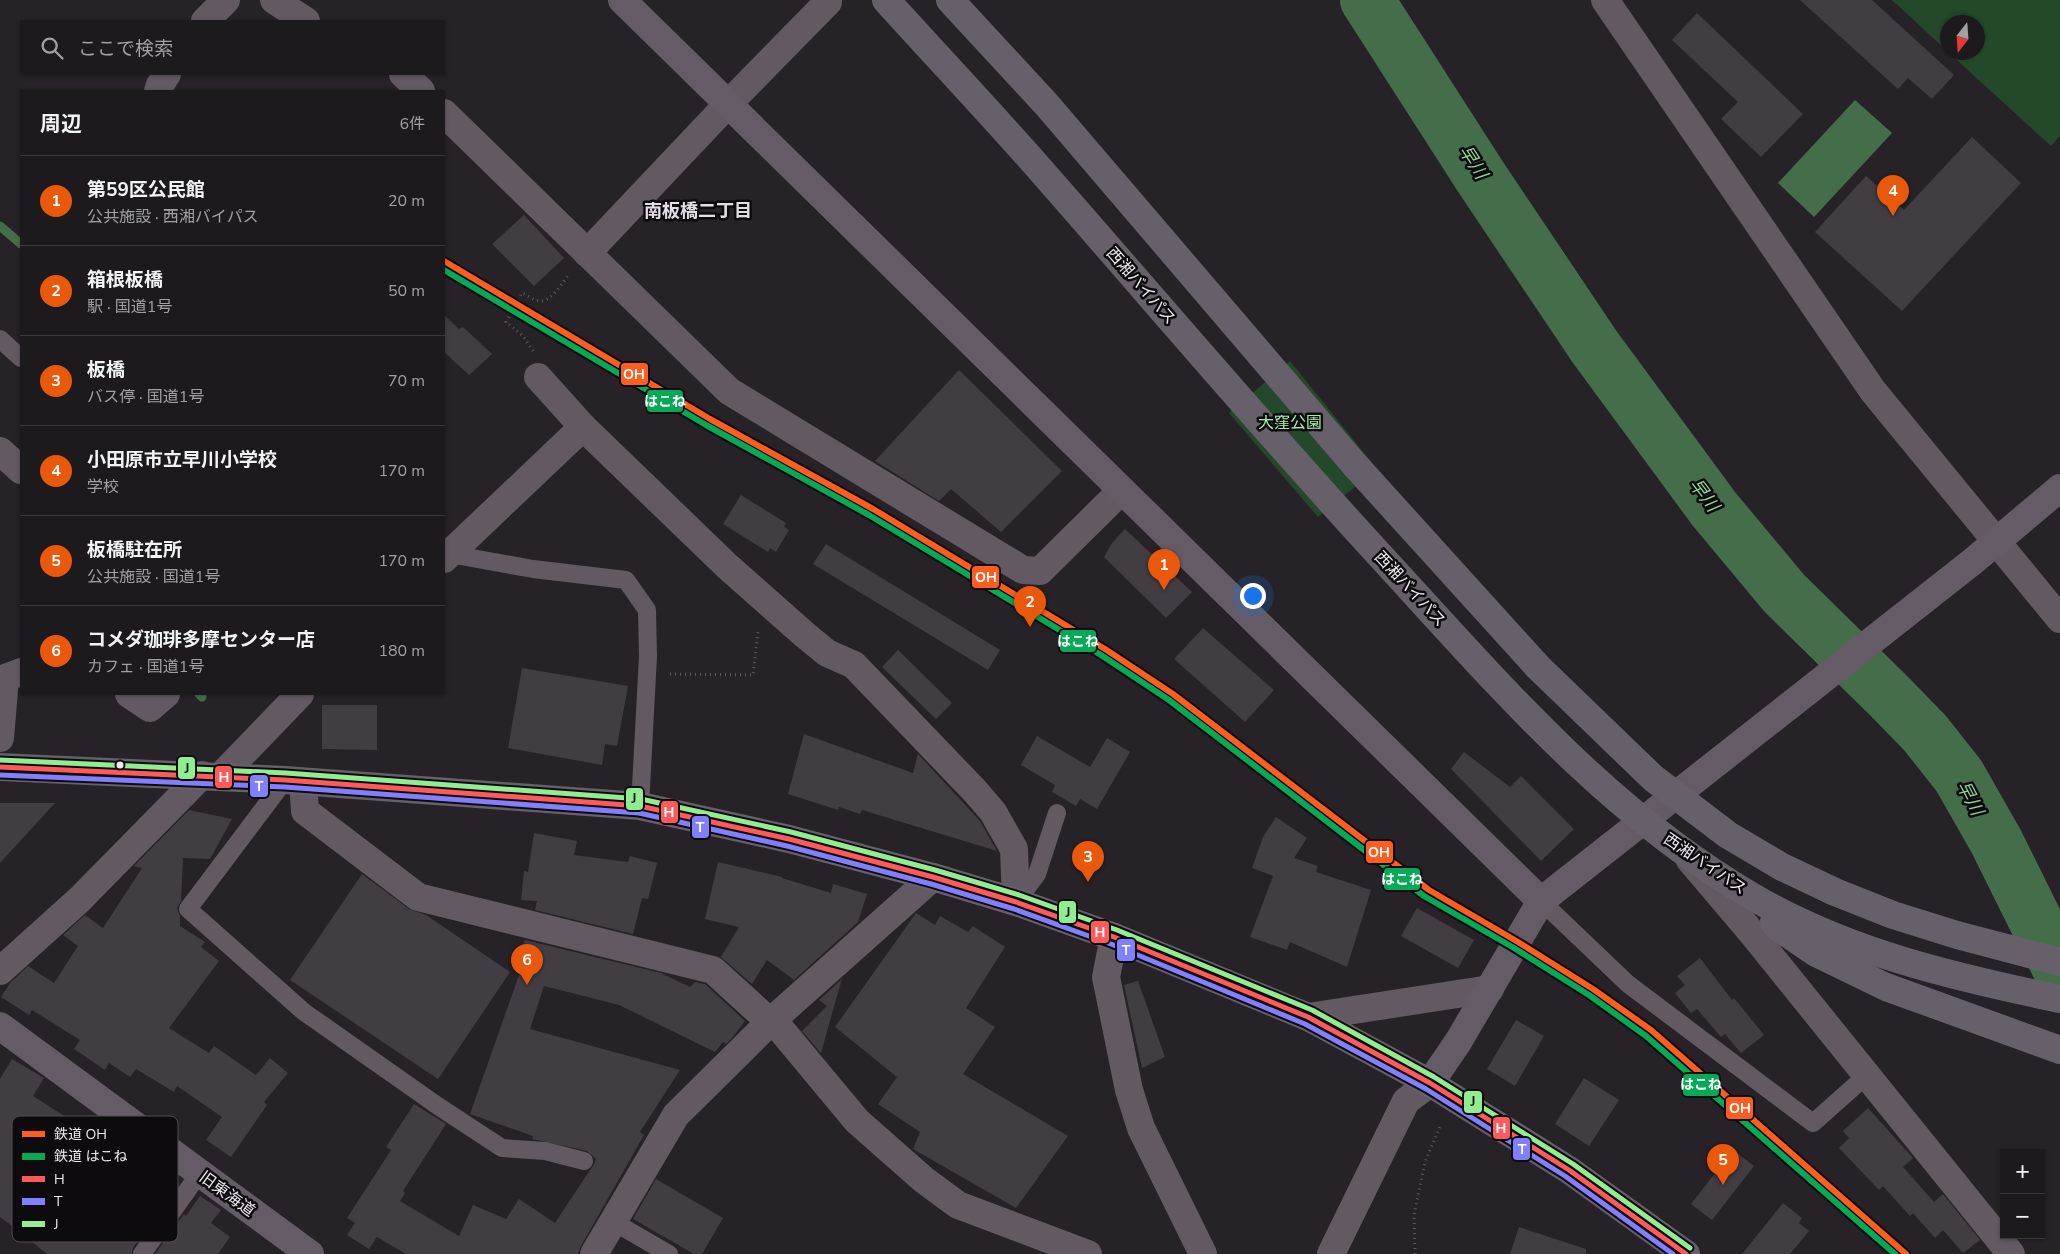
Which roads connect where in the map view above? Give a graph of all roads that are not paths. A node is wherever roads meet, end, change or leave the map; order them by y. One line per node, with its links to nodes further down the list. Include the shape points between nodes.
1 (226, 0): 8 (street)
2 (274, 0): 9 (street)
3 (622, 0): 14 (street)
4 (886, 0): 40 (highway, 西湘バイパス, via 1027,155 1319,489 1522,710 1587,773 1640,818 1688,855)
5 (950, 0): 44 (highway, via 1048,105 1354,464 1538,667 1653,778 1728,835 1782,867 1835,892 1957,936)
6 (1605, 0): 25 (street, via 1873,391)
7 (828, 2): 14 (street)
8 (205, 20)
9 (304, 20)
10 (166, 75): 12 (street)
11 (405, 75): 13 (street)
12 (158, 90)
13 (420, 90)
14 (728, 104): 16 (street); 24 (street)
15 (445, 114): 16 (street)
16 (587, 253): 24 (street, via 729,391 1024,570 1040,571)
17 (0, 339): 18 (lane)
18 (20, 357)
19 (538, 377): 20 (street)
20 (583, 427): 26 (street); 42 (street, via 762,597 827,653 854,664 987,805 1014,849)
21 (0, 451): 22 (street)
22 (20, 469)
23 (2060, 488): 25 (street)
24 (1121, 491): 41 (street)
25 (1996, 542): 27 (street); 38 (street)
26 (446, 554): 36 (lane, via 626,580 647,610)
27 (2060, 619)
28 (20, 672): 32 (street, via 5,678)
29 (130, 695): 30 (street, via 150,708)
30 (165, 695)
31 (299, 695): 34 (street)
32 (0, 738)
33 (0, 767): 34 (highway)
34 (211, 776): 35 (highway); 45 (street)
35 (294, 781): 36 (highway); 49 (street, via 306,811 418,897 713,970); 56 (lane, via 188,909 304,1012 502,1148 545,1151)
36 (640, 806): 39 (highway, via 789,839)
37 (1057, 813): 42 (lane, via 1037,874)
38 (1652, 814): 41 (street); 52 (street)
39 (933, 877): 42 (highway); 49 (street)
40 (1756, 899): 47 (highway, 西湘バイパス, via 1828,934 1899,960 1957,977); 51 (highway, via 1778,927 1825,957 1886,987)
41 (1541, 901): 46 (street); 52 (lane, via 1628,984 1813,1123)
42 (1016, 902): 43 (highway)
43 (1114, 937): 48 (highway); 66 (street, via 1106,977 1129,1090 1141,1128)
44 (2060, 962)
45 (0, 971)
46 (1490, 989): 48 (street); 53 (street)
47 (2060, 999)
48 (1308, 1017): 53 (highway)
49 (772, 1021): 59 (street, via 676,1115); 65 (street, via 857,1121 951,1200)
50 (0, 1026): 54 (street, 旧東海道)
51 (2060, 1050)
52 (1867, 1075): 69 (street)
53 (1430, 1082): 67 (street, via 1406,1101); 68 (highway, via 1569,1170)
54 (121, 1116)
55 (178, 1158): 57 (street, 旧東海道)
56 (584, 1161)
57 (199, 1174): 58 (lane); 62 (street, 旧東海道)
58 (178, 1203)
59 (612, 1221): 63 (street); 64 (lane)
60 (151, 1242): 61 (lane)
61 (142, 1254)
62 (310, 1254)
63 (594, 1254)
64 (668, 1254)
65 (1088, 1254)
66 (1203, 1254)
67 (1331, 1254)
68 (1686, 1254)
69 (2011, 1254)

